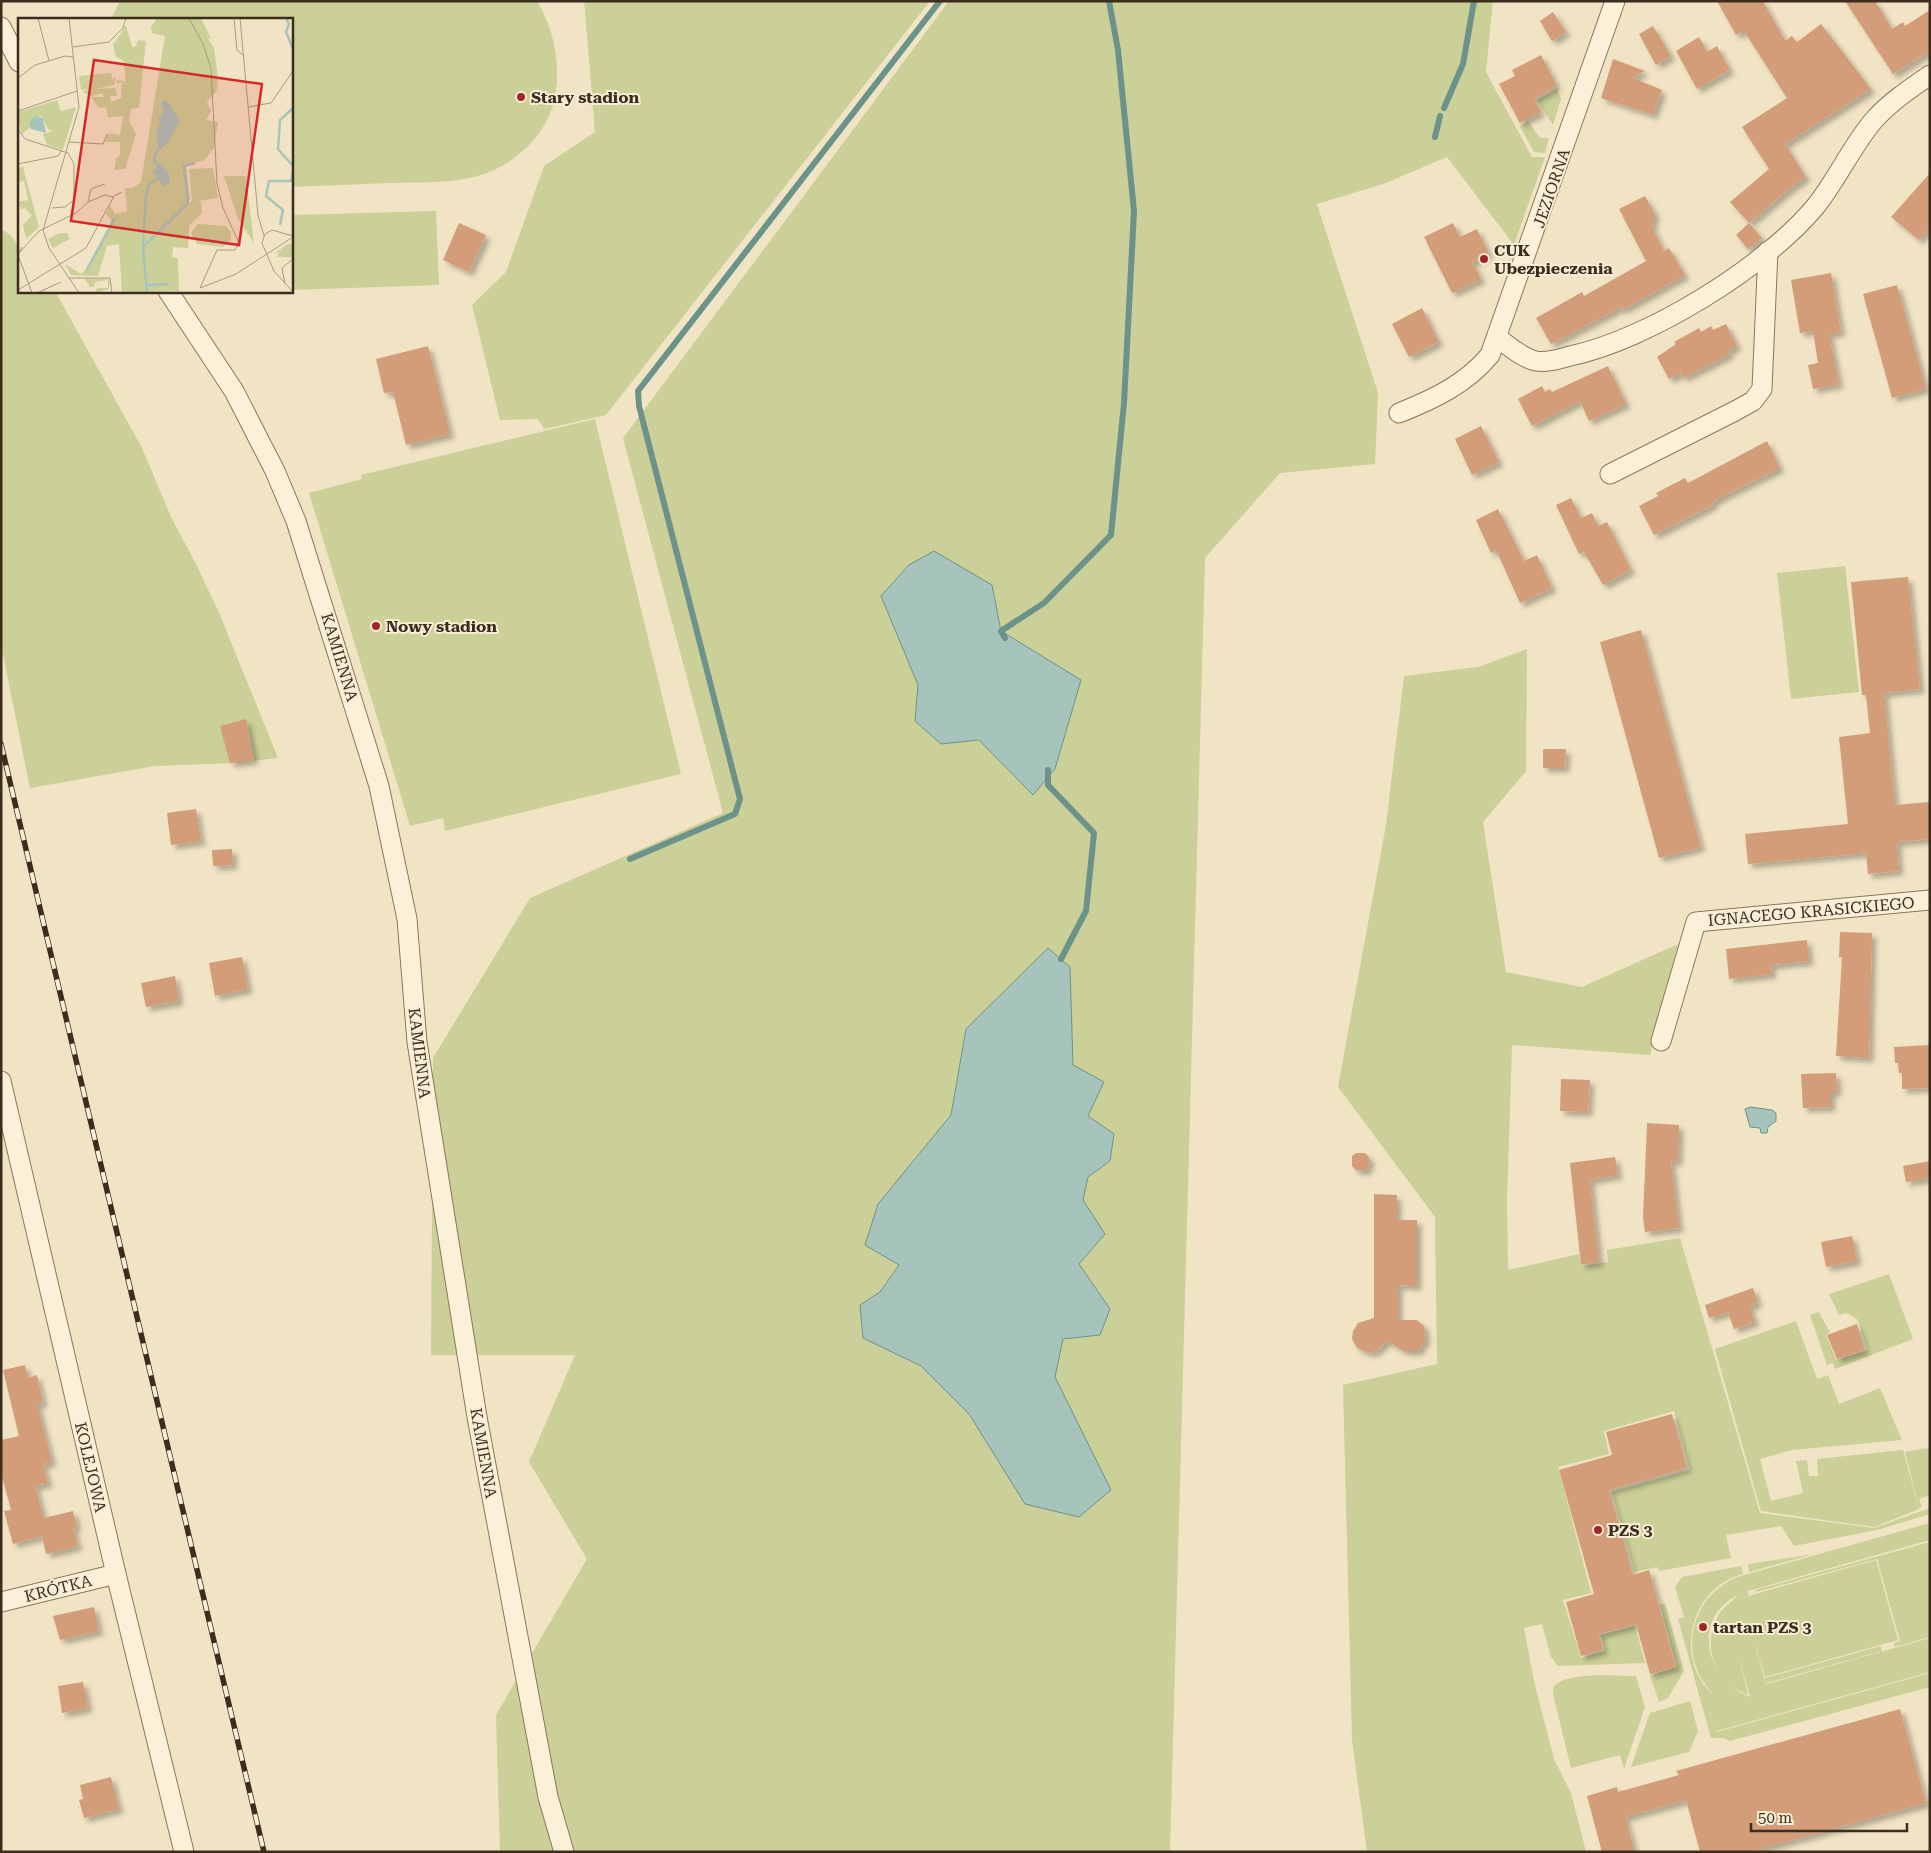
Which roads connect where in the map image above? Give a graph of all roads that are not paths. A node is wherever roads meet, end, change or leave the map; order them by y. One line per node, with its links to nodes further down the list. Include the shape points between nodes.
1 (1615, 1): 7 (street, JEZIORNA)
2 (1, 27): 3 (street)
3 (18, 60)
4 (1930, 74): 5 (street, via 1875,120 1815,207)
5 (1768, 251): 7 (street, via 1698,302 1594,351 1546,362 1534,361); 9 (street, via 1764,378 1758,394 1753,401 1735,411)
6 (169, 292): 16 (street, KAMIENNA, via 234,391 279,480 299,530 378,786 407,919 417,1042 477,1417 548,1797)
7 (1498, 338): 8 (street, JEZIORNA, via 1477,371 1441,396)
8 (1399, 413)
9 (1610, 474)
10 (1930, 900): 11 (street, IGNACEGO KRASICKIEGO, via 1696,922)
11 (1661, 1041)
12 (1, 1081): 13 (street, KOLEJOWA)
13 (116, 1574): 14 (street, KRÓTKA); 15 (street, KOLEJOWA)
14 (1, 1602)
15 (184, 1852)
16 (564, 1852)

